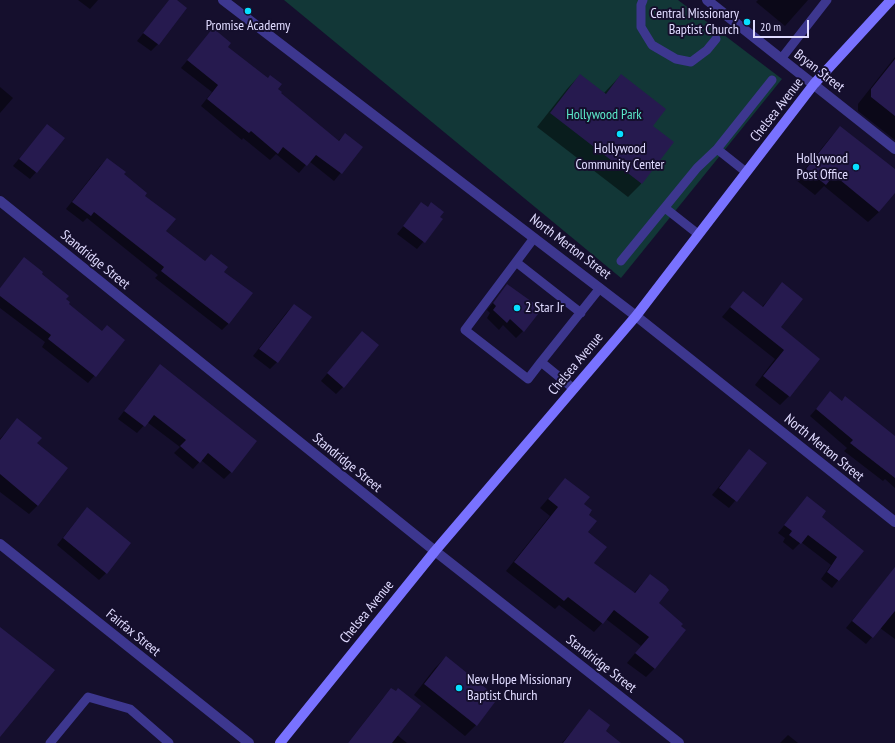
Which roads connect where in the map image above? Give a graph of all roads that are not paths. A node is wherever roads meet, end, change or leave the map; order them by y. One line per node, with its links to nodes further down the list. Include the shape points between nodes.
1 (223, 0): 16 (street, North Merton Street)
2 (643, 0): 6 (lane, via 640,27 652,45 676,59 691,62 707,50)
3 (707, 0): 7 (street, Bryan Street)
4 (827, 0): 7 (lane)
5 (891, 0): 9 (main road, Chelsea Avenue)
6 (716, 39)
7 (781, 59): 9 (street, Bryan Street)
8 (772, 80): 10 (lane)
9 (814, 84): 11 (street, Bryan Street); 12 (main road, Chelsea Avenue)
10 (717, 149): 12 (lane); 14 (lane, via 697,168)
11 (895, 149)
12 (746, 172): 15 (main road, Chelsea Avenue)
13 (0, 202): 26 (street, Standridge Street)
14 (665, 208): 15 (lane); 17 (lane)
15 (698, 234): 21 (main road, Chelsea Avenue)
16 (534, 238): 18 (lane); 19 (street, North Merton Street)
17 (621, 261)
18 (516, 262): 20 (lane); 22 (lane, via 465,330 528,379)
19 (600, 288): 20 (lane); 21 (street, North Merton Street)
20 (581, 313): 22 (lane)
21 (636, 316): 23 (main road, Chelsea Avenue); 24 (street, North Merton Street)
22 (541, 362): 23 (lane)
23 (574, 389): 26 (main road, Chelsea Avenue)
24 (895, 522)
25 (0, 544): 29 (street, Fairfax Street)
26 (435, 551): 30 (main road, Chelsea Avenue); 31 (street, Standridge Street)
27 (50, 743): 28 (lane, via 88,698 130,709)
28 (169, 743)
29 (249, 743)
30 (280, 743)
31 (679, 743)

